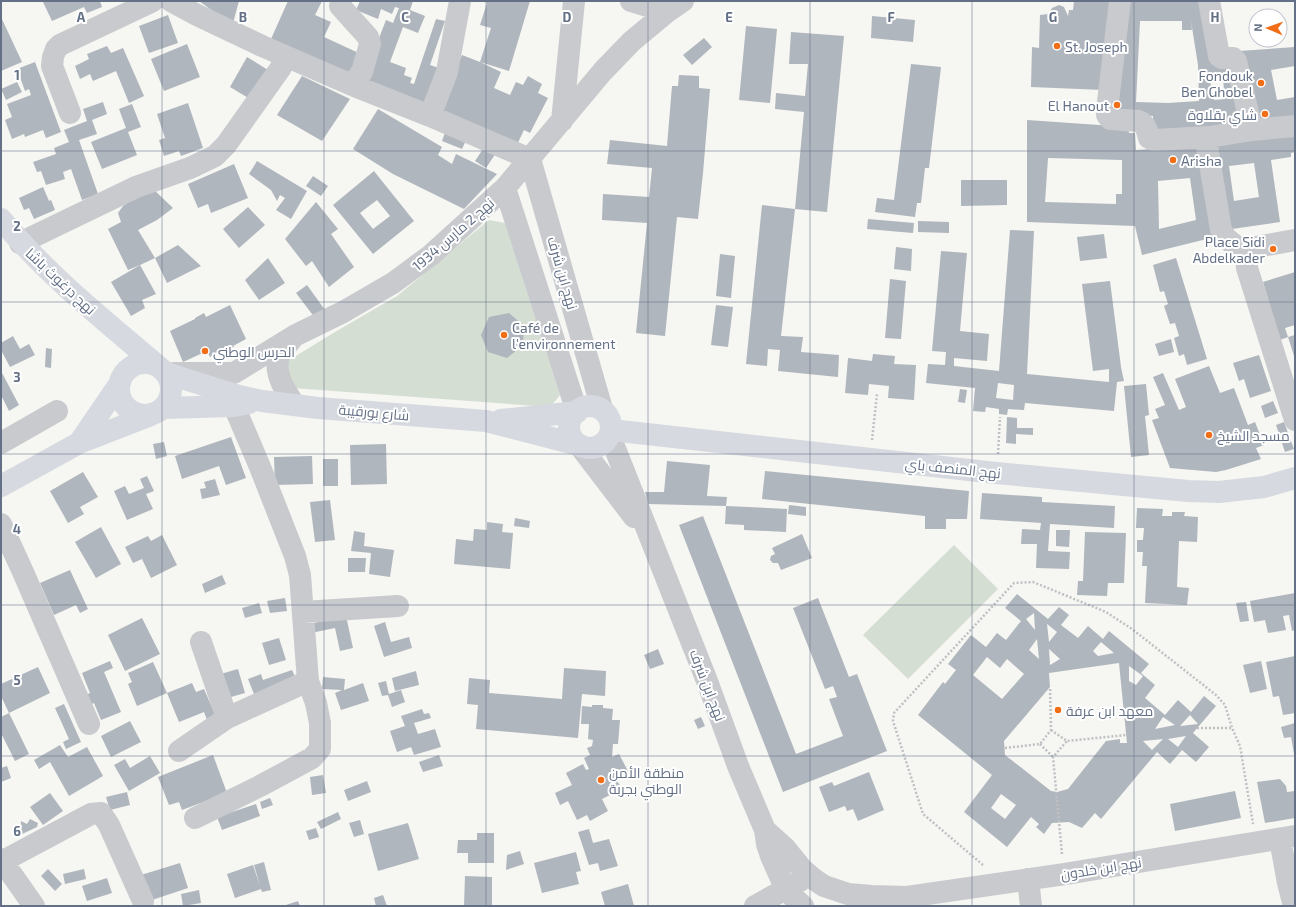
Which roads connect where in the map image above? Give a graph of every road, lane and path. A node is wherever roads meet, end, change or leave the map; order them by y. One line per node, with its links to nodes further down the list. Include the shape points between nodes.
1 (153, 1): 12 (street, via 56,49 52,66)
2 (171, 1): 10 (street)
3 (460, 1): 13 (street, via 447,72)
4 (574, 1): 14 (street)
5 (1120, 1): 17 (street, via 1107,115 1110,118 1142,122 1146,126 1149,138 1153,140)
6 (1209, 1): 16 (street, via 1219,56 1233,58 1236,62)
7 (637, 2): 9 (street)
8 (340, 6): 11 (street, via 368,37 370,44 362,72)
9 (675, 7): 14 (street, نهج 2 مارس 1934, via 632,41 603,71)
10 (286, 57): 11 (street); 22 (street, via 231,139 215,156 190,168 136,187)
11 (352, 86): 13 (street)
12 (70, 114)
13 (430, 116): 18 (street)
14 (562, 121): 18 (street, نهج 2 مارس 1934)
15 (1295, 126): 16 (street)
16 (1252, 130): 17 (street)
17 (1209, 137): 23 (street, via 1208,152 1221,230 1226,238)
18 (530, 159): 19 (street, نهج 2 مارس 1934); 31 (street, نهج ابن شرف)
19 (506, 188): 25 (street, نهج 2 مارس 1934, via 431,255 393,283); 34 (street, نهج ابن شرف)
20 (1, 219): 22 (main road, نهج درغوث باشا)
21 (1295, 240): 23 (street, via 1256,247)
22 (20, 243): 24 (main road, نهج درغوث باشا)
23 (1248, 256): 36 (street, via 1247,268)
24 (107, 323): 26 (main road, نهج درغوث باشا); 27 (main road, نهج درغوث باشا, via 119,355)
25 (294, 336): 26 (street, نهج 2 مارس 1934, via 234,373); 30 (street, via 280,356 278,364 284,391)
26 (162, 370): 27 (main road, via 151,363 134,365); 29 (main road, شارع بورقيبة); 33 (main road, via 170,380 171,395 168,402)
27 (120, 381): 33 (main road, via 119,395 127,409 139,415); 40 (main road)
28 (876, 394): 42 (path)
29 (234, 400): 30 (main road, شارع بورقيبة); 33 (main road, شارع بورقيبة); 49 (street, via 295,556 300,575)
30 (295, 405): 37 (main road, شارع بورقيبة)
31 (602, 409): 34 (main road, via 588,406); 38 (main road, via 610,420)
32 (57, 411): 39 (street)
33 (157, 412): 40 (main road, شارع بورقيبة)
34 (577, 412): 37 (main road, شارع بورقيبة); 41 (main road, via 569,428 573,440)
35 (1000, 416): 43 (path)
36 (1295, 420)
37 (486, 421): 41 (main road, شارع بورقيبة)
38 (610, 433): 41 (main road, via 603,445 596,448 590,449); 42 (main road, نهج المنصف باي); 47 (street, نهج ابن شرف)
39 (1, 443)
40 (79, 443): 45 (main road)
41 (579, 445): 47 (street, نهج ابن شرف)
42 (870, 458): 43 (main road, نهج المنصف باي)
43 (996, 473): 44 (main road, نهج المنصف باي, via 1219,492 1264,487)
44 (1295, 478)
45 (1, 486)
46 (1, 524): 54 (street)
47 (652, 540): 65 (street, نهج ابن شرف)
48 (398, 606): 49 (street)
49 (303, 612): 51 (street)
50 (201, 642): 53 (street)
51 (308, 681): 53 (street); 64 (street, via 320,724 320,750 312,758)
52 (1050, 687): 57 (path)
53 (227, 718): 62 (street)
54 (89, 724)
55 (1197, 728): 56 (path)
56 (1232, 728): 68 (path, via 1240,746); 72 (path, via 1225,705 1216,695 1132,629 1106,612 1033,582 1014,583 894,712 893,721 923,814)
57 (1051, 730): 59 (path); 60 (path)
58 (1126, 734): 59 (path)
59 (1067, 741): 63 (path)
60 (1040, 744): 61 (path); 63 (path)
61 (1005, 748)
62 (179, 751)
63 (1053, 757): 66 (path)
64 (195, 818)
65 (765, 830): 71 (street, نهج ابن شرف); 73 (street, نهج ابن شرف, via 771,856)
66 (1060, 835)
67 (1287, 837): 68 (street, نهج ابن خلدون); 82 (street, via 1288,883)
68 (1256, 842): 70 (street, نهج ابن خلدون)
69 (2, 860): 75 (street, via 91,814 101,813 109,825); 76 (street)
70 (1028, 879): 72 (street, نهج ابن خلدون); 81 (street)
71 (818, 881): 73 (street); 74 (street, نهج ابن خلدون, via 848,894); 79 (street, via 817,899)
72 (1003, 882): 74 (street, نهج ابن خلدون)
73 (787, 890): 77 (street); 78 (street)
74 (906, 897): 80 (street, نهج ابن خلدون)
75 (143, 901)
76 (34, 906)
77 (756, 906)
78 (803, 906)
79 (809, 906)
80 (880, 906)
81 (1030, 906)
82 (1294, 906)

